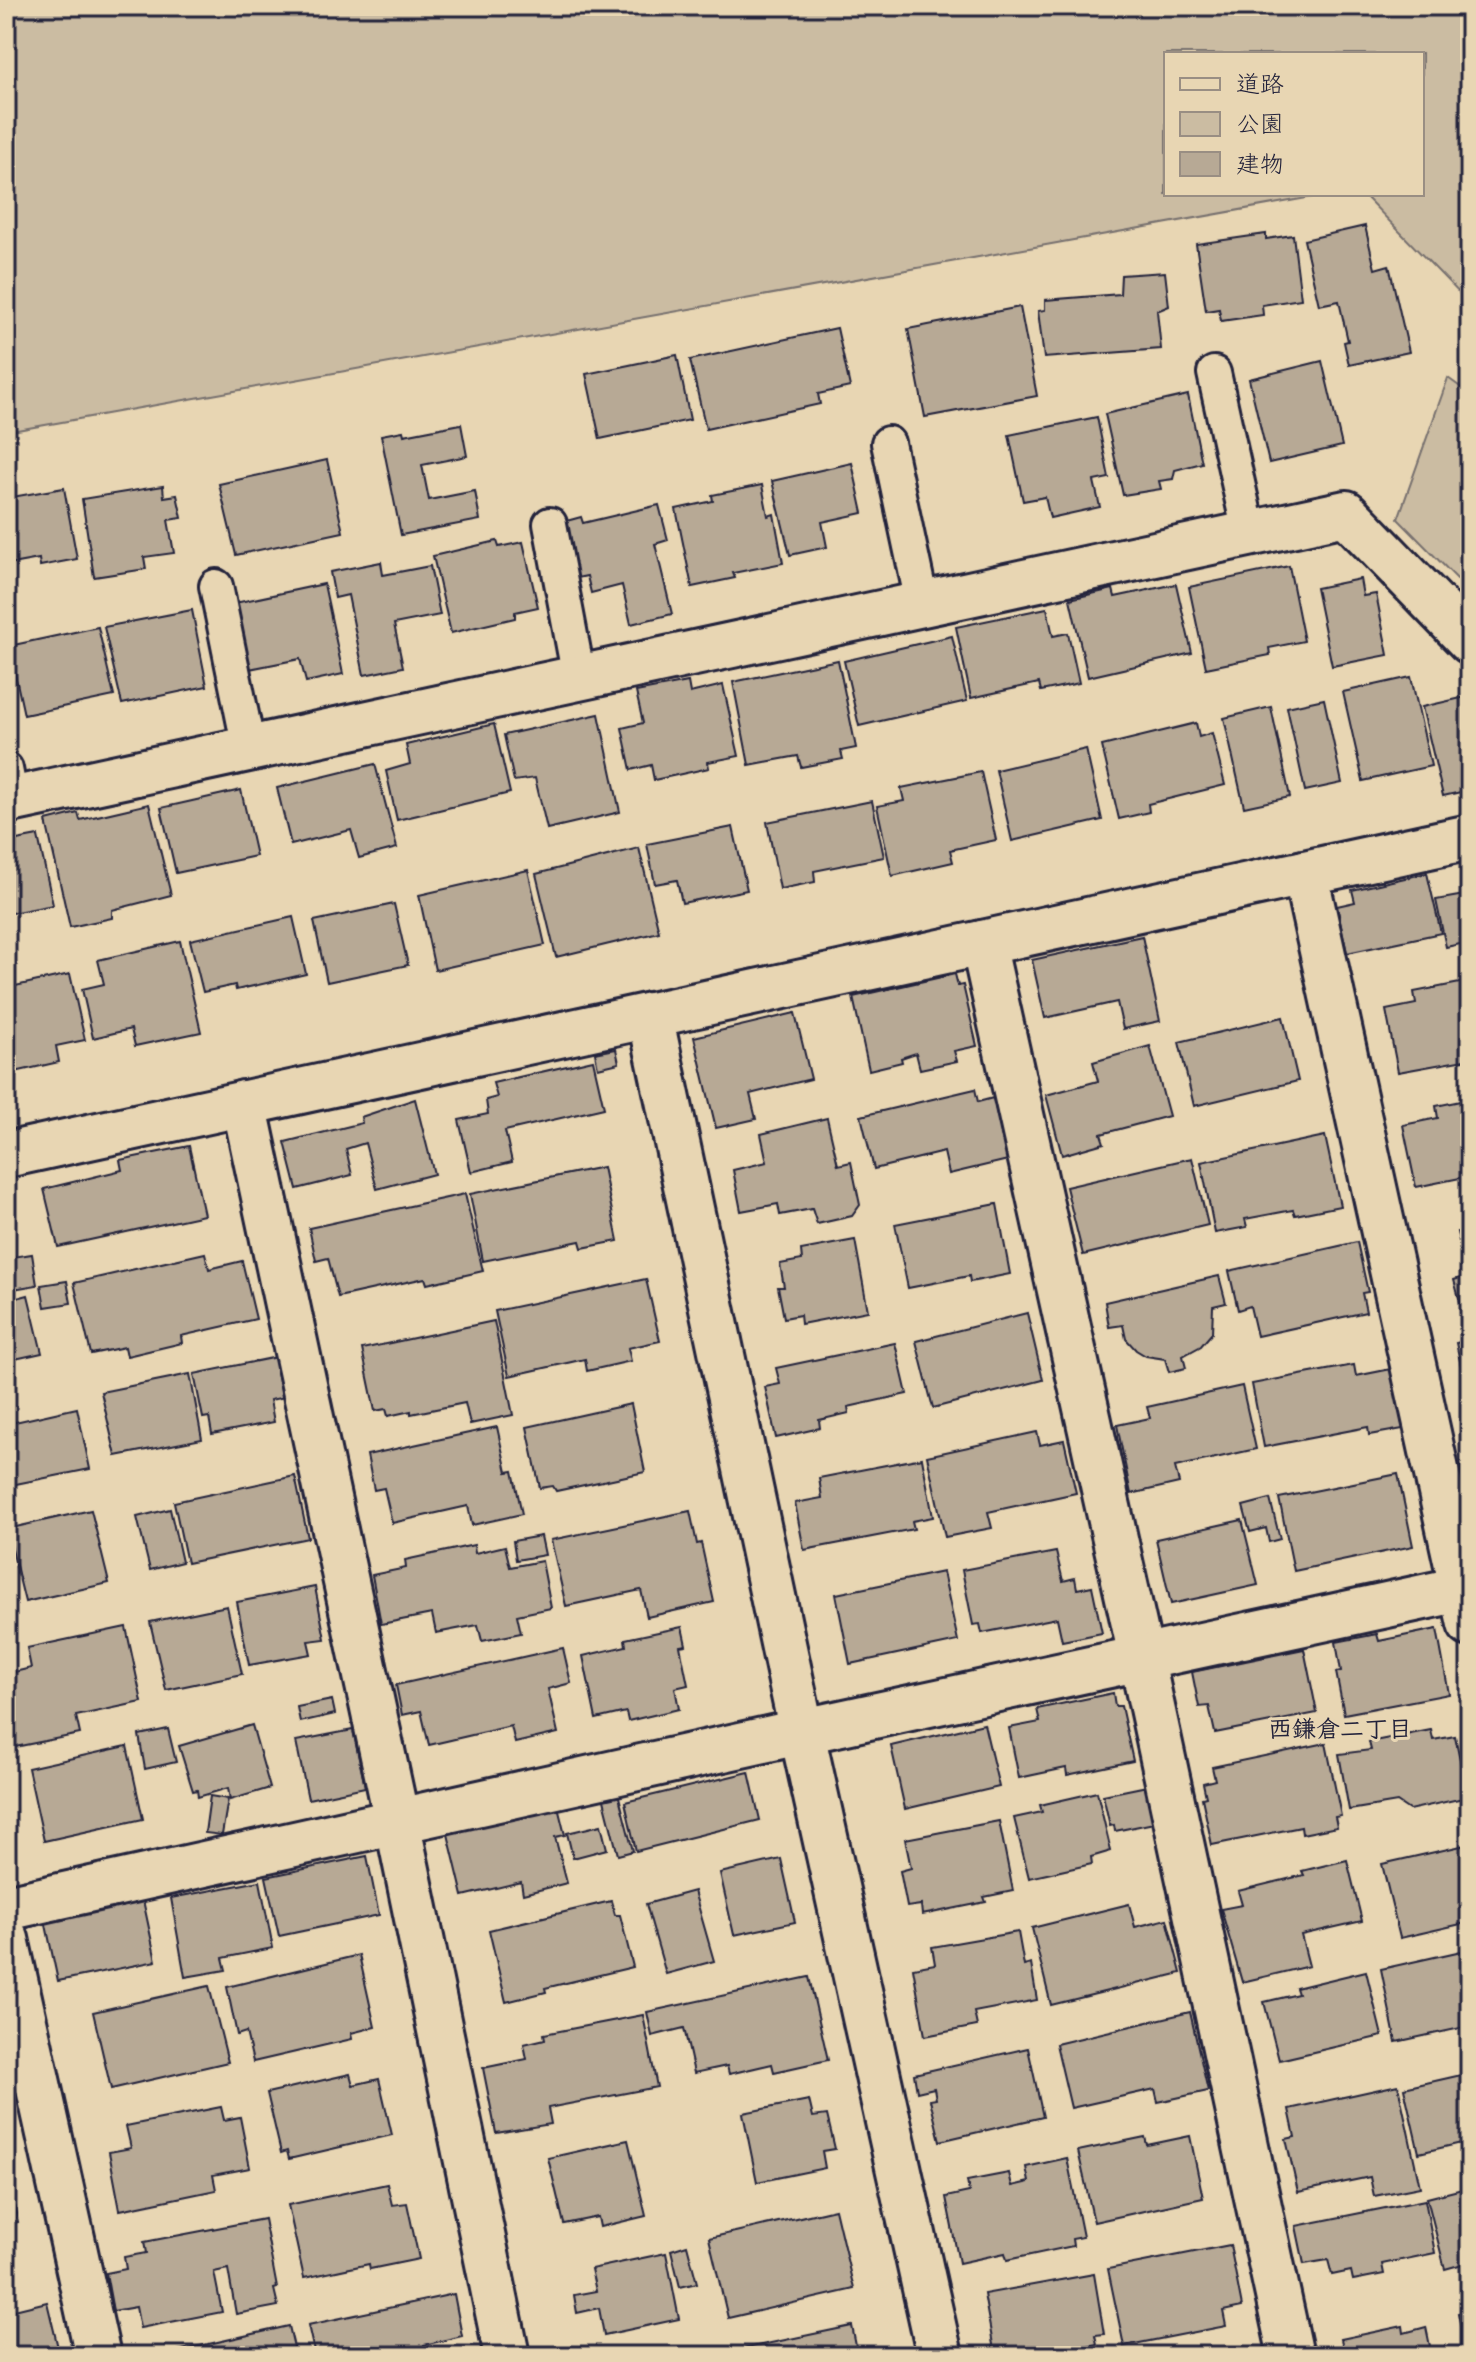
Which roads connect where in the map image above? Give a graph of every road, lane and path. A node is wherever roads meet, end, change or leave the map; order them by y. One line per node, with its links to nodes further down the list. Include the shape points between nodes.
1 (1214, 373): 4 (lane)
2 (888, 443): 6 (lane)
3 (550, 524): 8 (lane)
4 (1249, 533): 6 (street); 7 (street, via 1346,513)
5 (216, 586): 9 (lane)
6 (922, 603): 8 (street)
7 (1470, 641)
8 (579, 678): 9 (street)
9 (249, 749): 10 (street)
10 (8, 790)
11 (1470, 837): 12 (street)
12 (1305, 873): 13 (street); 17 (street)
13 (983, 943): 14 (street); 18 (street)
14 (650, 1015): 15 (street); 19 (street)
15 (244, 1103): 16 (street); 20 (street)
16 (6, 1155)
17 (1467, 1600): 18 (street)
18 (1141, 1656): 19 (street); 26 (street)
19 (802, 1733): 20 (street); 25 (street)
20 (397, 1821): 21 (street); 24 (street)
21 (6, 1908)
22 (6, 1939): 23 (street)
23 (98, 2356)
24 (507, 2356)
25 (940, 2356)
26 (1291, 2356)

